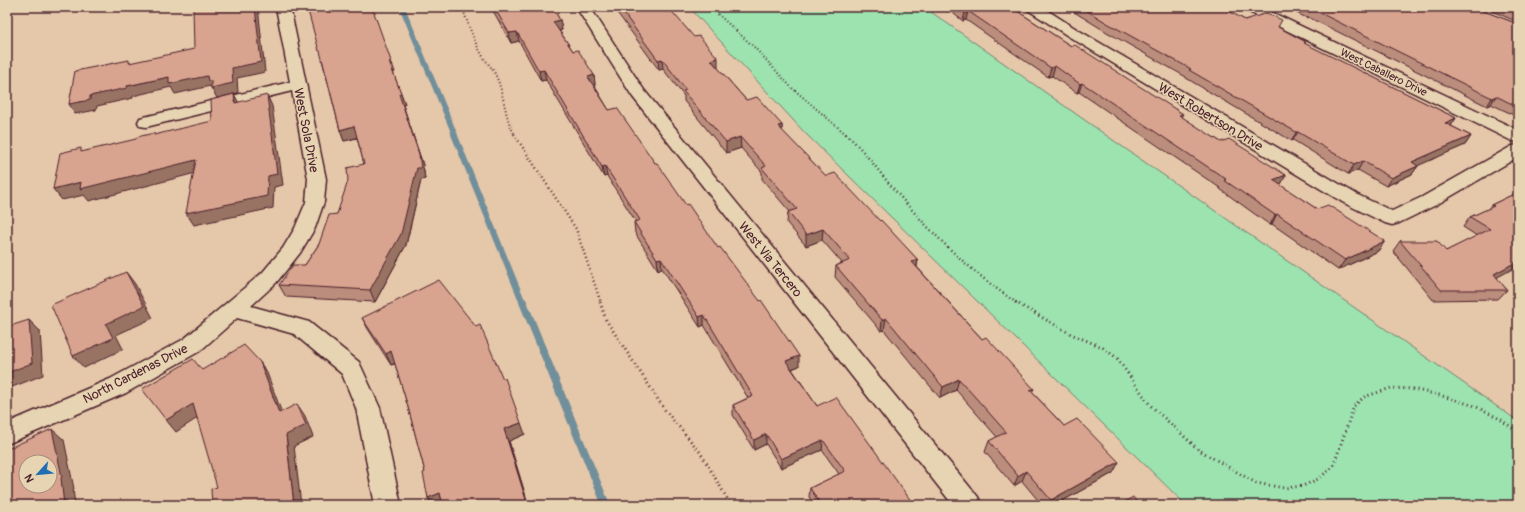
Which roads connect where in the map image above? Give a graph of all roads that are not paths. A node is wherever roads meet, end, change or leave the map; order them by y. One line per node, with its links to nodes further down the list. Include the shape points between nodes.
1 (283, 7): 5 (street, West Sola Drive)
2 (583, 7): 12 (street, West Via Tercero, via 638,93)
3 (1033, 7): 8 (street, West Robertson Drive, via 1344,195 1392,219)
4 (1250, 7): 7 (street, West Caballero Drive)
5 (298, 86): 6 (street); 9 (street, West Sola Drive, via 317,178 315,202 305,228 290,253 269,278)
6 (146, 122)
7 (1518, 137)
8 (1518, 150)
9 (234, 309): 10 (street, North Cardenas Drive, via 192,344 118,386); 11 (street, via 301,328 351,368 368,408)
10 (7, 434)
11 (388, 505)
12 (969, 505)

